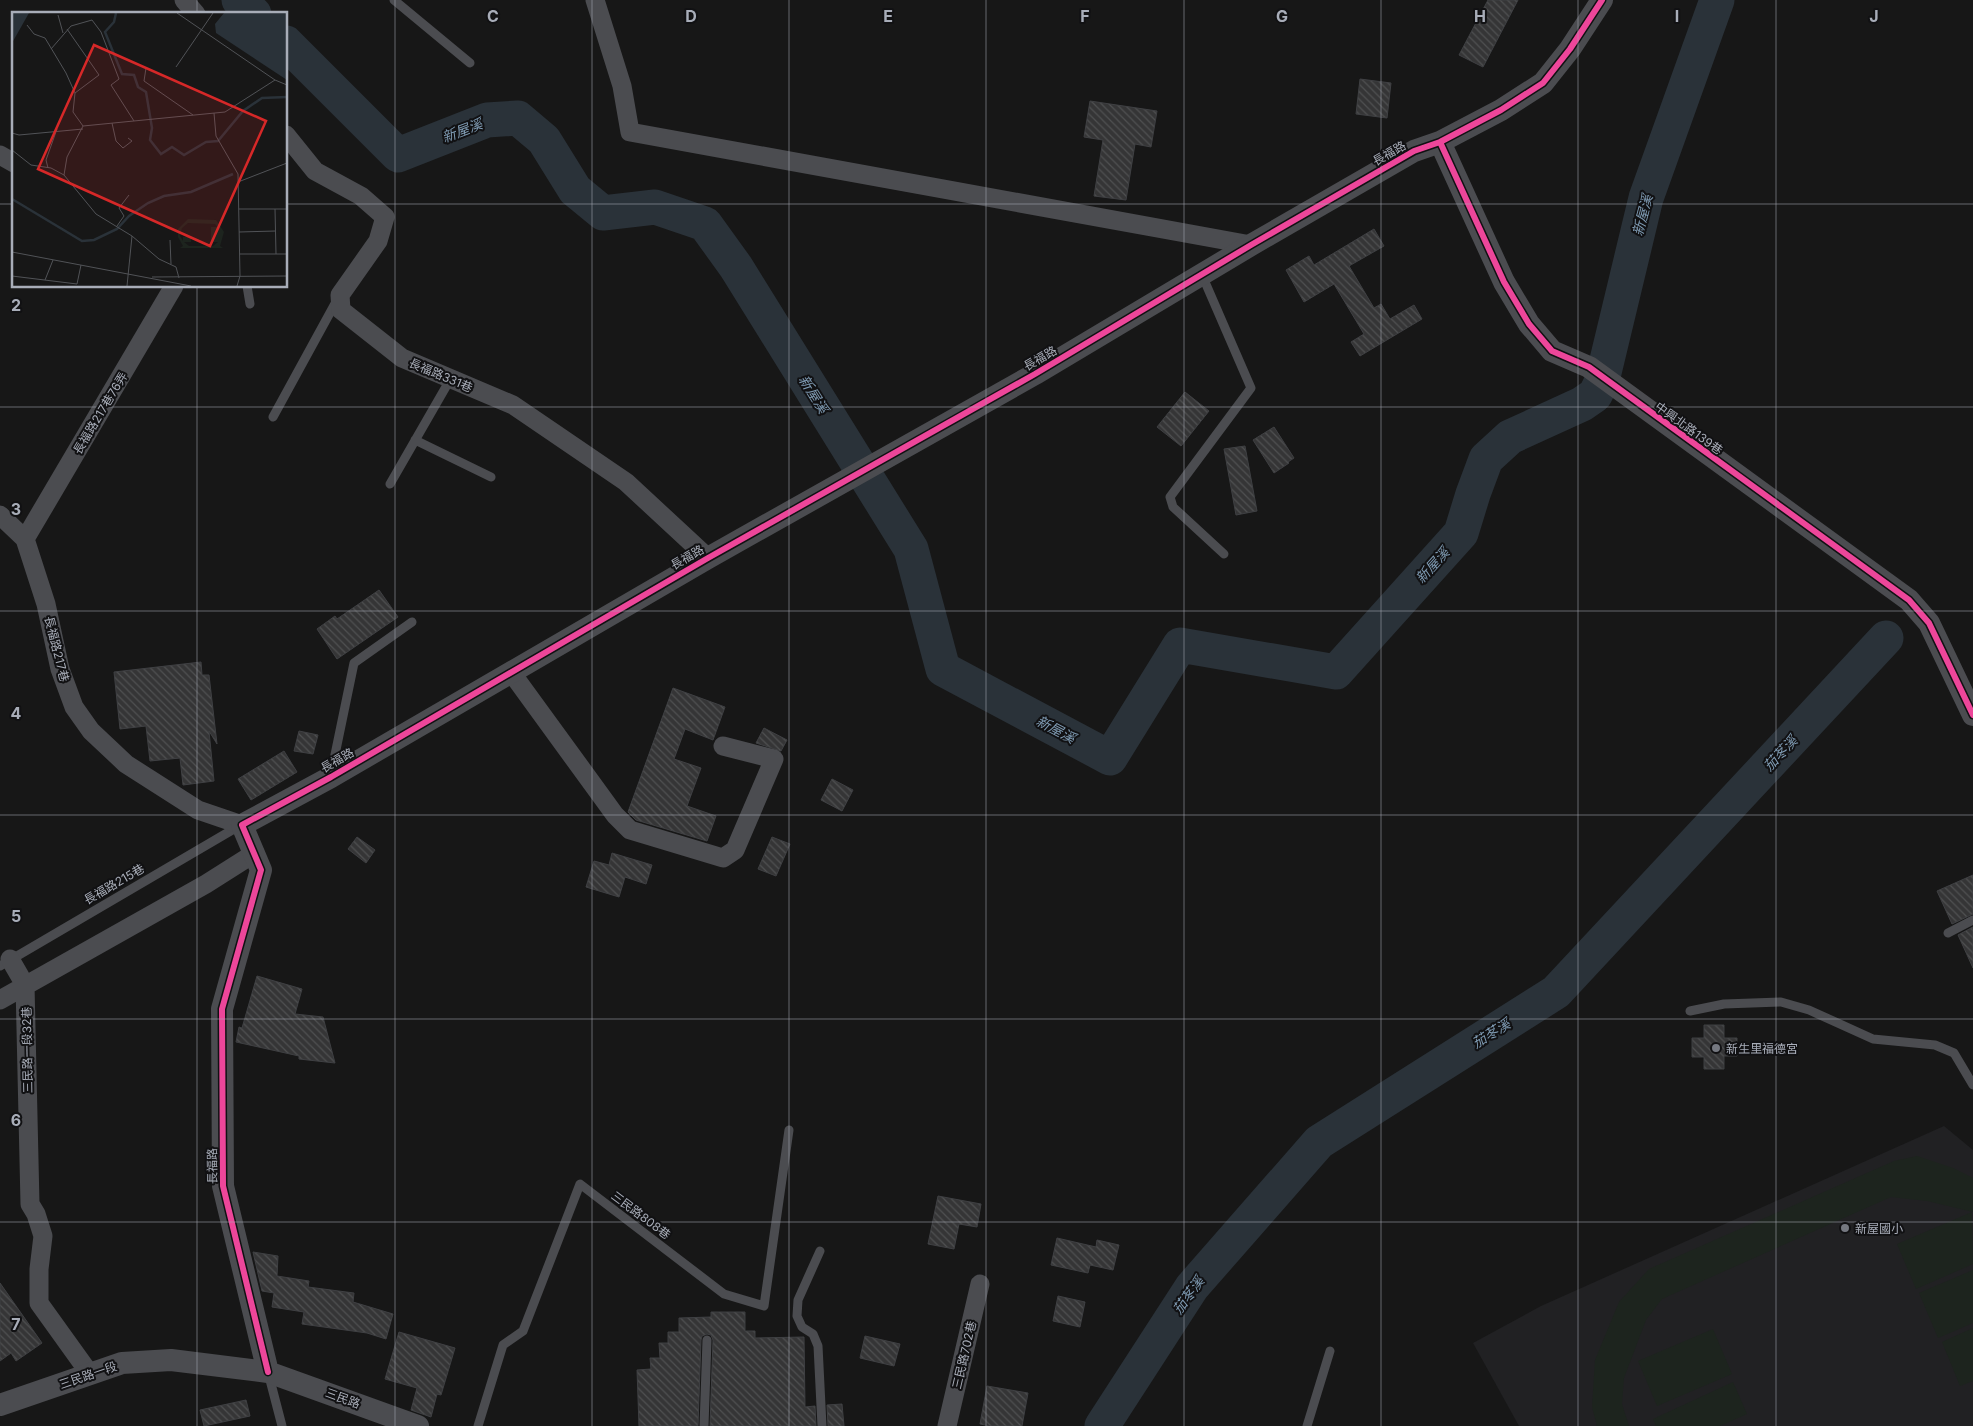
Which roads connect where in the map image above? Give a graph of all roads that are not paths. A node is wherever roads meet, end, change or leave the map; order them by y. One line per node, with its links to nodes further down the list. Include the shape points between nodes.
1 (184, 0): 5 (street)
2 (394, 0): 6 (lane)
3 (595, 0): 11 (street, via 622,86 630,132)
4 (1602, 0): 8 (street, 長福路, via 1544,83 1502,110)
5 (194, 12)
6 (470, 63)
7 (288, 137): 15 (street, via 315,170 361,196 385,217 378,241)
8 (1440, 142): 11 (street, 長福路, via 1414,151); 28 (street, 中興北路139巷, via 1504,282 1529,324 1552,351 1589,367 1909,600 1929,623)
9 (0, 155): 10 (street)
10 (12, 162)
11 (1250, 245): 12 (street, 長福路)
12 (1202, 275): 24 (lane, via 1251,388 1170,497 1173,507); 25 (street, 長福路, via 1035,374)
13 (173, 288): 23 (street, 長福路217巷76弄)
14 (247, 288): 16 (lane)
15 (340, 295): 17 (street, 長福路331巷, via 341,310 402,358); 18 (lane)
16 (250, 304)
17 (451, 378): 19 (lane); 25 (street, 長福路331巷, via 513,405 626,482)
18 (273, 417)
19 (415, 440): 20 (lane); 21 (lane)
20 (491, 477)
21 (390, 484)
22 (0, 515): 23 (street, 長福路217巷)
23 (25, 539): 31 (street, 長福路217巷, via 46,604 60,670 74,707 90,731 126,764 198,810)
24 (1224, 554)
25 (708, 558): 27 (street, 長福路)
26 (412, 622): 30 (lane, via 354,663)
27 (511, 672): 29 (street, via 615,815 630,830 723,858 735,850 774,759); 30 (street, 長福路)
28 (1971, 704)
29 (723, 746)
30 (331, 777): 31 (street, 長福路)
31 (242, 825): 32 (street, 長福路); 35 (lane, 長福路215巷)
32 (255, 853): 35 (street, via 206,884); 44 (street, 長福路, via 261,870 222,1009 223,1186)
33 (1973, 920): 34 (lane)
34 (1948, 933)
35 (14, 971): 36 (street); 45 (street, 三民路一段32巷, via 30,1204 43,1236 38,1269 39,1303)
36 (0, 1000)
37 (1690, 1011): 38 (lane, via 1724,1004 1781,1002 1809,1010 1873,1039 1935,1045 1954,1053)
38 (1973, 1085)
39 (789, 1130): 49 (lane, 三民路808巷, via 764,1306 724,1294 580,1184 522,1331 503,1345)
40 (820, 1251): 51 (lane, via 798,1300 797,1316 802,1327 813,1334 818,1346)
41 (980, 1284): 52 (street, 三民路702巷)
42 (708, 1340): 50 (lane)
43 (1330, 1351): 53 (lane)
44 (268, 1372): 45 (street, 三民路一段, via 171,1360 122,1363); 47 (lane, 長福路); 48 (street, 三民路)
45 (90, 1374): 46 (street, 三民路一段)
46 (0, 1405)
47 (282, 1426)
48 (418, 1426)
49 (478, 1426)
50 (704, 1426)
51 (822, 1426)
52 (947, 1426)
53 (1308, 1426)

